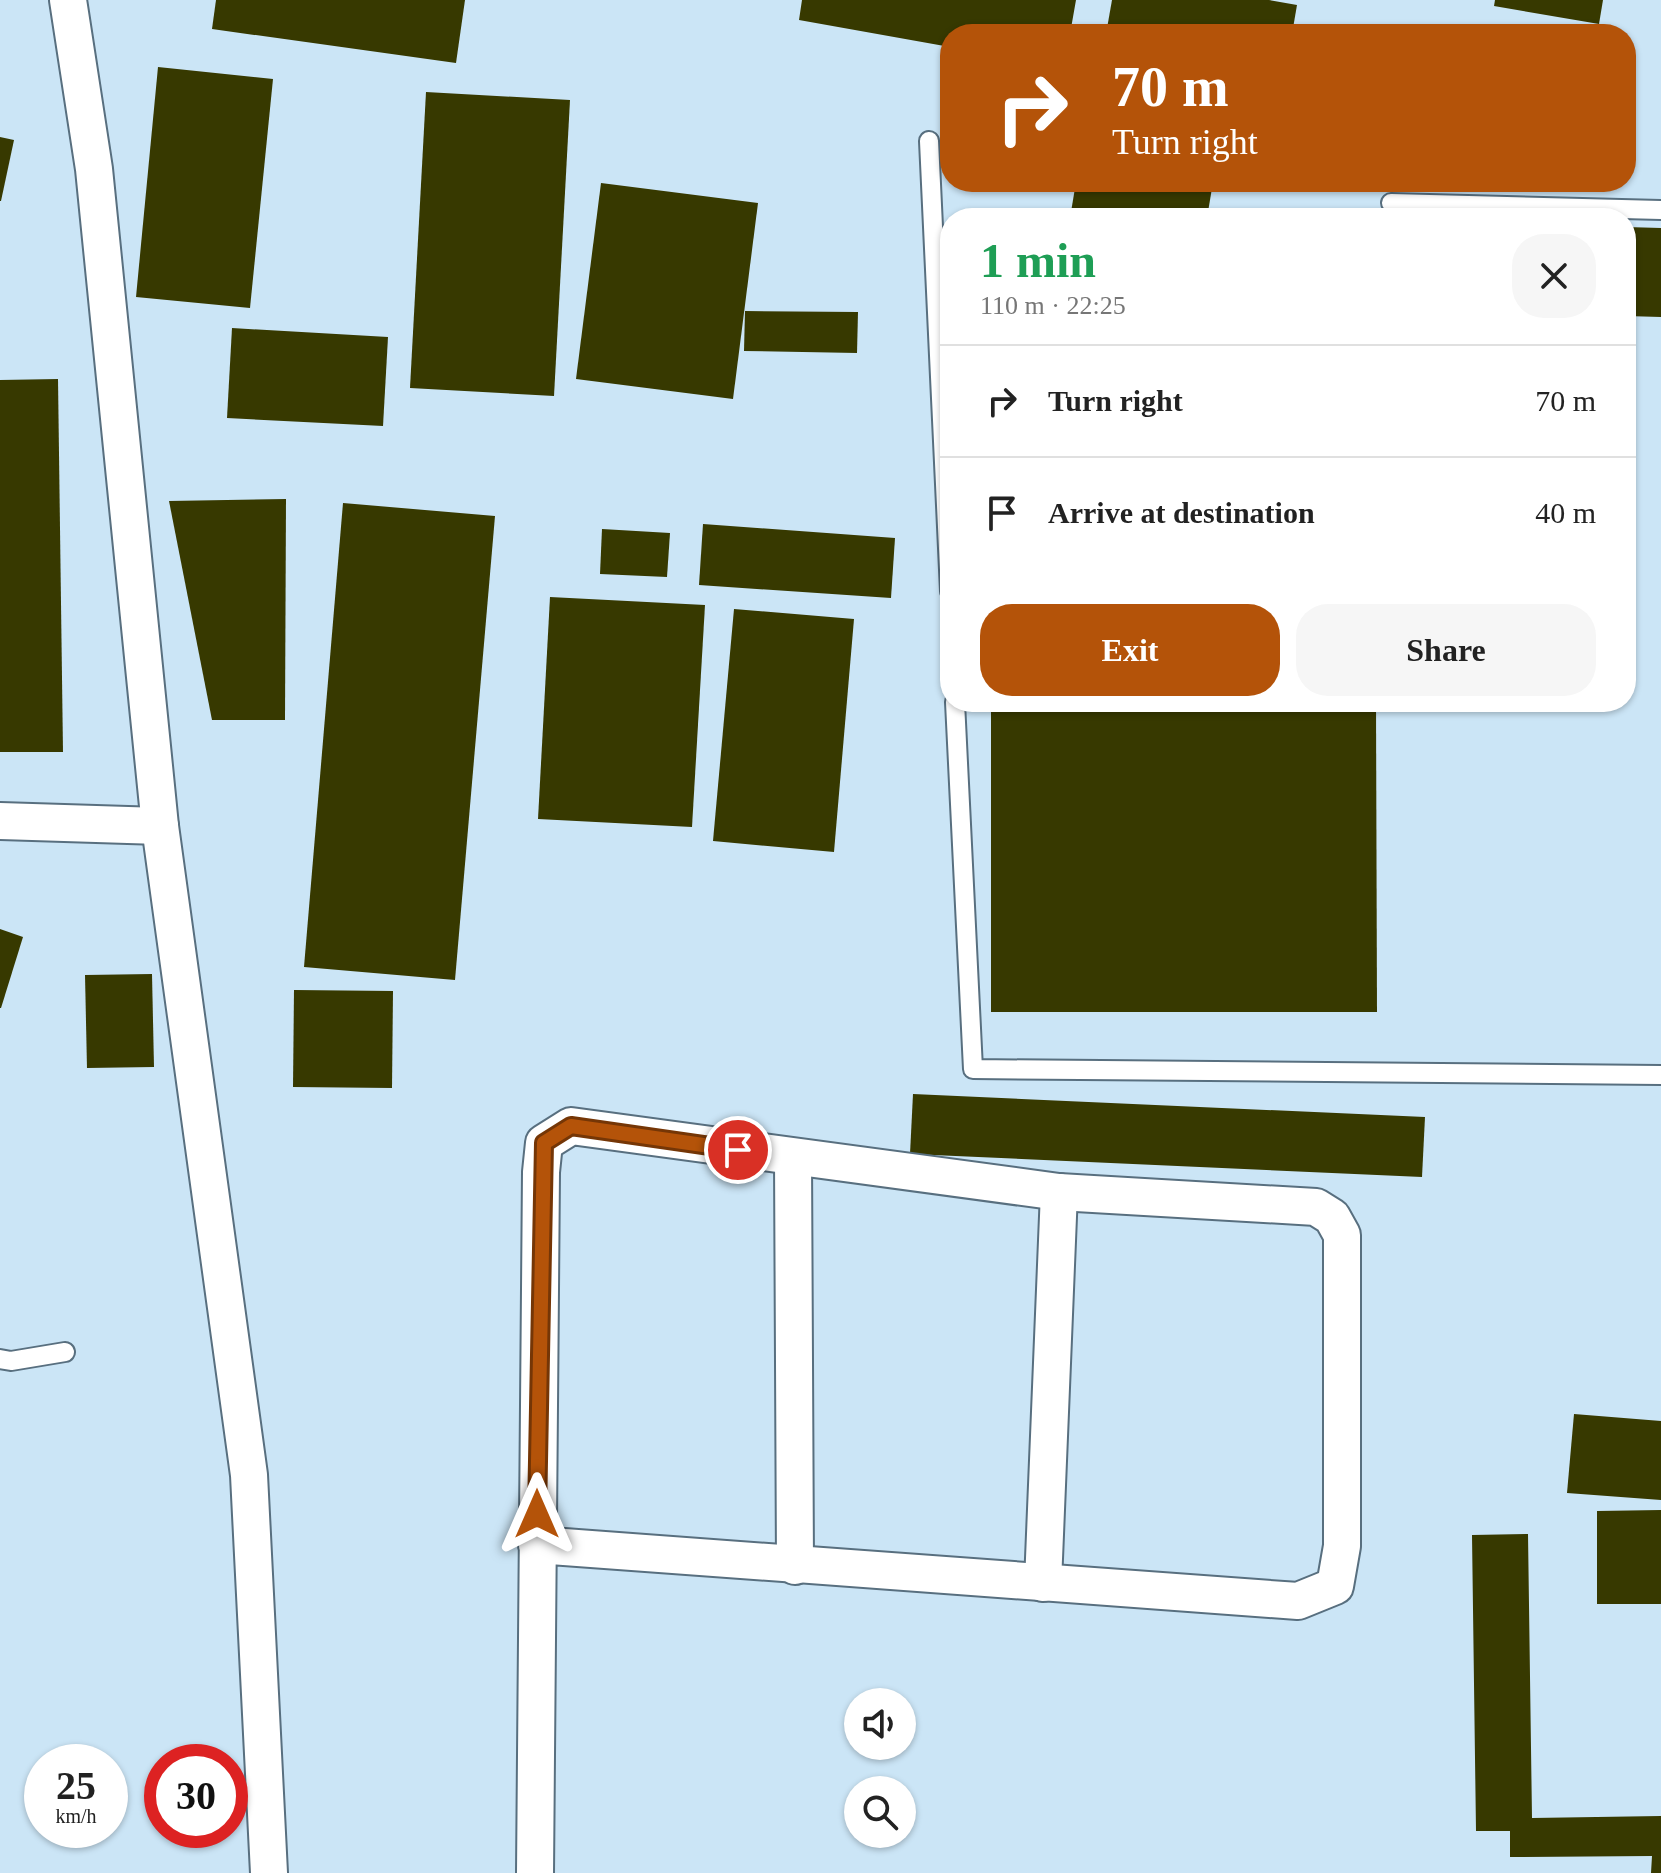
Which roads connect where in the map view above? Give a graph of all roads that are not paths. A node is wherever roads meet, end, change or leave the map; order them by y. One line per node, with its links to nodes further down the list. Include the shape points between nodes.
1 (68, 0): 10 (street, via 94,169)
2 (929, 141): 7 (lane)
3 (1391, 203): 4 (lane)
4 (1584, 208)
5 (1636, 209): 6 (lane)
6 (1661, 210)
7 (940, 377)
8 (955, 712): 11 (lane, via 973,1069)
9 (0, 821): 10 (street)
10 (160, 826): 19 (street, via 249,1475)
11 (1661, 1075)
12 (793, 1158): 13 (street); 16 (street, via 571,1126 544,1143); 17 (street)
13 (1059, 1192): 18 (street); 18 (street, via 1316,1207 1332,1217 1342,1235 1342,1546 1335,1586 1298,1601)
14 (65, 1352): 15 (lane)
15 (0, 1359)
16 (537, 1545): 17 (street); 20 (street)
17 (795, 1566): 18 (street)
18 (1043, 1583)
19 (269, 1873)
20 (535, 1873)

